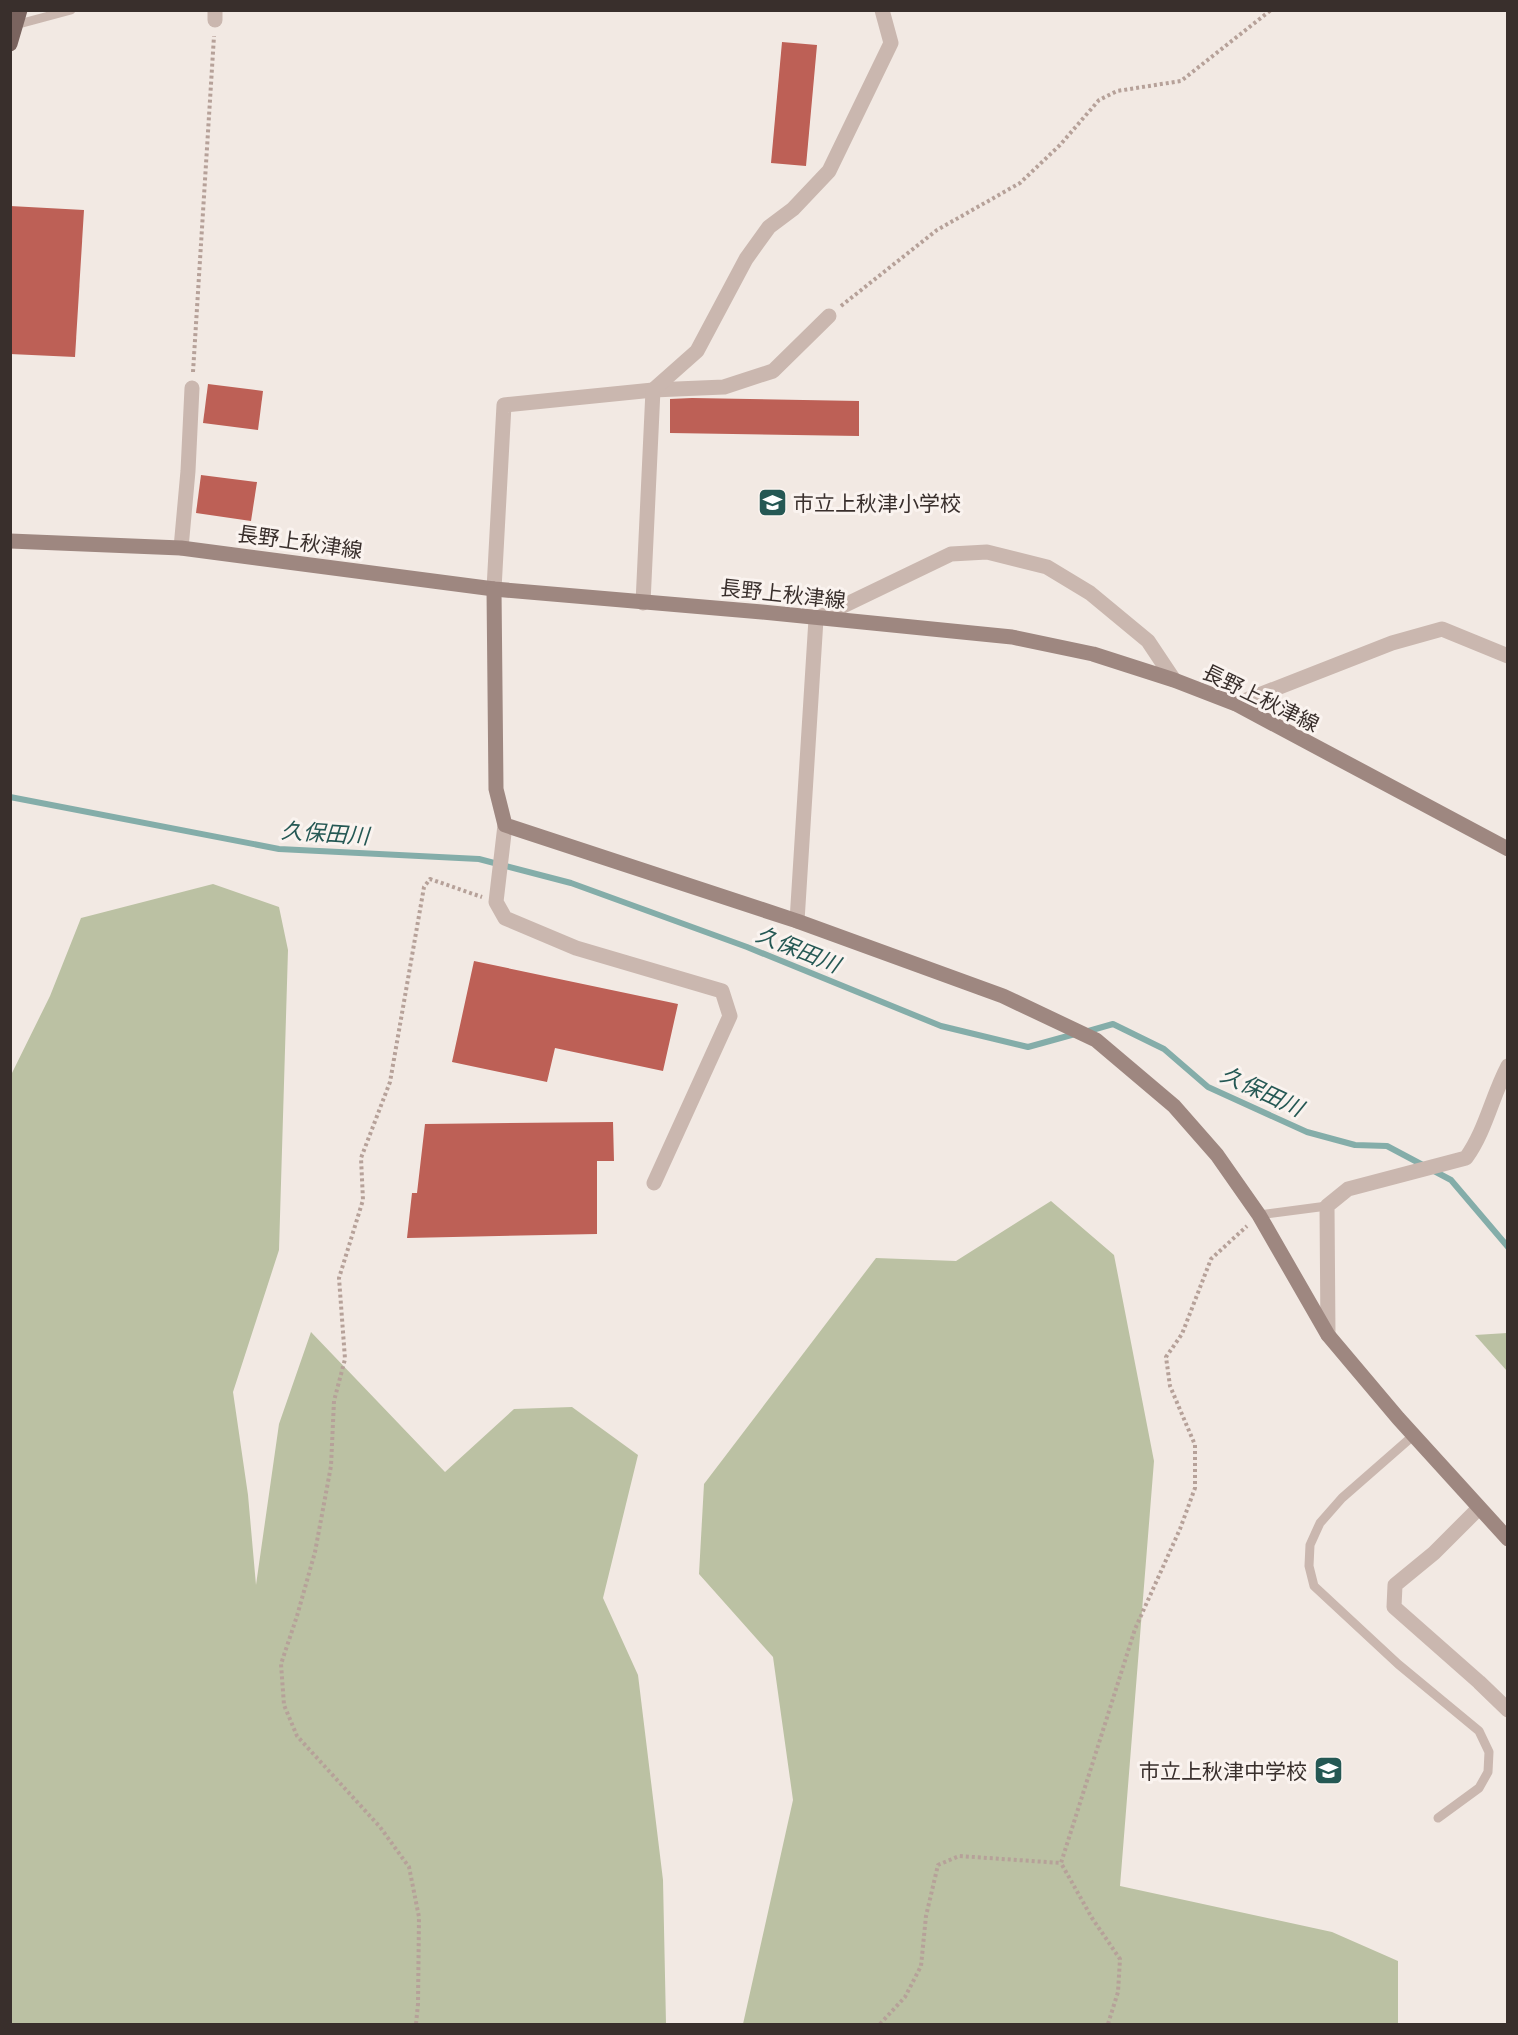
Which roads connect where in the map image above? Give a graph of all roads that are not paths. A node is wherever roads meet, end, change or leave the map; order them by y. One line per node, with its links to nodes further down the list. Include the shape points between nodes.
1 (71, 10): 3 (lane)
2 (882, 10): 7 (street, via 891,43 829,171 793,209 769,226 746,259 697,351)
3 (17, 18): 4 (main road)
4 (10, 44)
5 (829, 316): 7 (street, via 773,371 724,387)
6 (192, 388): 9 (street)
7 (652, 390): 10 (street, via 504,405); 11 (street)
8 (10, 541): 9 (main road, 長野上秋津線)
9 (181, 548): 10 (main road, 長野上秋津線)
10 (494, 590): 11 (main road, 長野上秋津線); 16 (main road, via 496,789)
11 (643, 603): 12 (main road, 長野上秋津線)
12 (816, 619): 14 (main road, 長野上秋津線, via 1012,637 1093,654); 14 (street, via 951,554 987,552 1047,567 1090,593 1148,641); 18 (street)
13 (1508, 656): 15 (street, via 1442,628 1392,643)
14 (1174, 680): 15 (main road, 長野上秋津線)
15 (1236, 704): 17 (main road, 長野上秋津線)
16 (505, 825): 18 (main road); 20 (street, via 496,902 505,918 576,948 722,991 730,1016)
17 (1508, 849)
18 (797, 921): 22 (main road, via 1003,996 1096,1040 1174,1106 1217,1155)
19 (1508, 1066): 21 (street, via 1478,1142 1466,1158 1348,1189)
20 (654, 1183)
21 (1327, 1206): 22 (lane); 23 (street)
22 (1259, 1215): 23 (main road)
23 (1328, 1335): 24 (main road)
24 (1414, 1435): 25 (main road); 28 (lane, via 1342,1498 1320,1523 1310,1545 1309,1566 1314,1586 1398,1664 1479,1731 1489,1752 1488,1772 1479,1788)
25 (1479, 1508): 26 (main road); 27 (street, via 1395,1585 1394,1607)
26 (1508, 1539)
27 (1508, 1710)
28 (1438, 1818)

